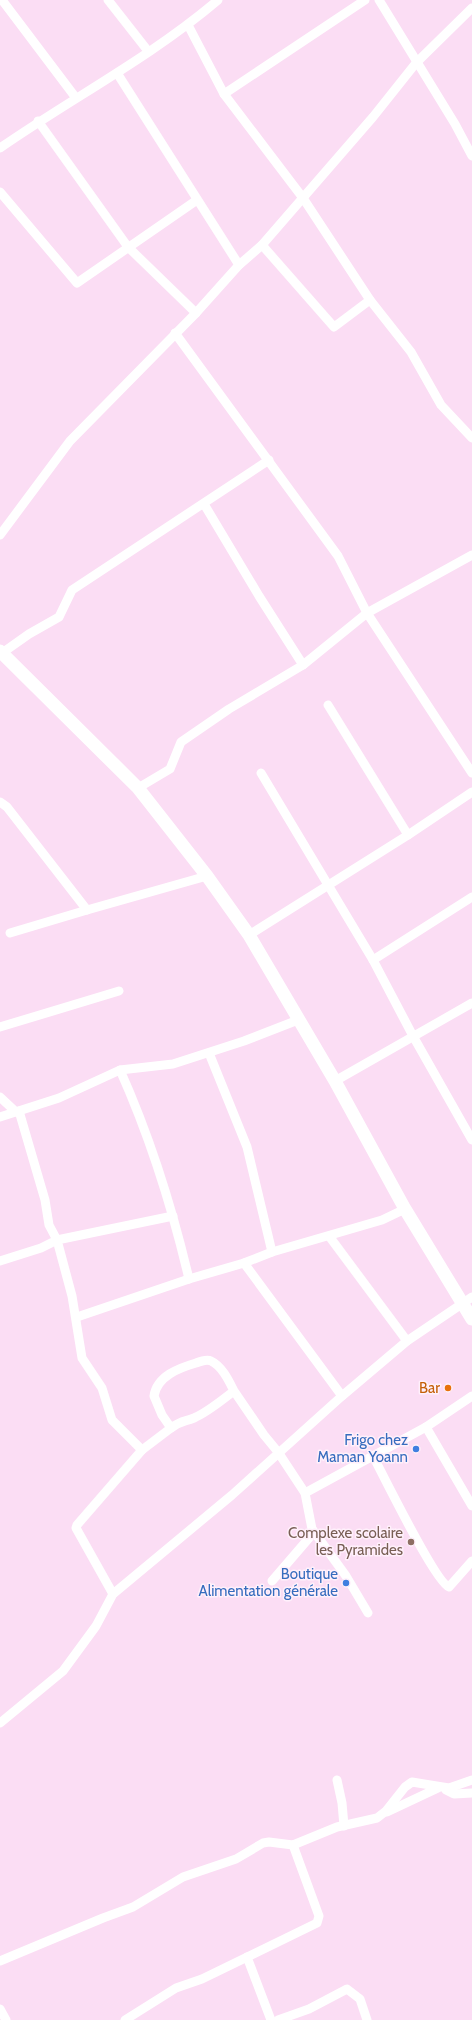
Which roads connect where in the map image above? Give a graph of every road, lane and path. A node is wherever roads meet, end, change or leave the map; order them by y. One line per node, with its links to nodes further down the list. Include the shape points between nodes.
1 (2, 0): 12 (street)
2 (108, 0): 8 (street)
3 (218, 0): 7 (street)
4 (365, 0): 11 (street)
5 (379, 0): 9 (street)
6 (472, 8): 9 (street)
7 (188, 25): 8 (street); 11 (street)
8 (148, 51): 10 (street)
9 (416, 63): 15 (street); 17 (street)
10 (117, 73): 12 (street); 18 (street)
11 (224, 94): 17 (street)
12 (76, 98): 13 (street)
13 (38, 121): 14 (street); 20 (street)
14 (0, 148)
15 (472, 156)
16 (0, 192): 20 (street, via 77,283)
17 (303, 198): 19 (street); 22 (street)
18 (197, 200): 20 (street); 21 (street)
19 (262, 245): 21 (street); 22 (street, via 334,327)
20 (128, 247): 23 (street)
21 (239, 265): 23 (street)
22 (370, 300): 25 (street, via 411,352 441,405)
23 (196, 313): 24 (street)
24 (175, 332): 26 (street); 28 (street, via 70,441)
25 (472, 438)
26 (269, 460): 27 (street); 30 (street, via 338,556)
27 (204, 504): 31 (street, via 72,590 59,617); 32 (street)
28 (0, 535)
29 (472, 555): 30 (street)
30 (367, 613): 32 (street); 35 (street)
31 (1, 652): 36 (street)
32 (303, 665): 36 (street, via 181,742 170,769)
33 (328, 705): 39 (street)
34 (261, 773): 41 (street)
35 (472, 774)
36 (138, 788): 40 (street)
37 (472, 792): 39 (street)
38 (0, 802): 43 (street, via 7,807)
39 (408, 835): 41 (street)
40 (207, 876): 43 (street); 45 (street)
41 (329, 884): 45 (street); 46 (street)
42 (472, 897): 46 (street)
43 (87, 910): 44 (street)
44 (10, 933)
45 (249, 935): 49 (street)
46 (374, 960): 51 (street)
47 (119, 991): 50 (street)
48 (472, 1003): 51 (street)
49 (298, 1020): 52 (street); 54 (street)
50 (0, 1027)
51 (413, 1036): 54 (street); 58 (street)
52 (209, 1053): 53 (street, via 173,1064); 63 (street, via 247,1147)
53 (120, 1070): 56 (street, via 59,1098); 60 (street, via 141,1118)
54 (335, 1081): 59 (street)
55 (0, 1098): 56 (street)
56 (17, 1111): 57 (street); 62 (street, via 45,1200 49,1225)
57 (0, 1116)
58 (472, 1140)
59 (405, 1209): 61 (street, via 382,1220); 67 (street)
60 (173, 1216): 62 (street); 66 (street)
61 (329, 1236): 63 (street); 70 (street)
62 (57, 1240): 64 (street); 68 (street)
63 (272, 1252): 65 (street)
64 (0, 1261)
65 (244, 1263): 66 (street); 72 (street)
66 (189, 1279): 68 (street)
67 (467, 1300): 69 (street); 70 (street)
68 (77, 1318): 76 (street, via 82,1358 102,1388 112,1420)
69 (472, 1319)
70 (407, 1341): 72 (street)
71 (234, 1391): 75 (street, via 205,1413 184,1420); 75 (street, via 218,1366 210,1360 172,1371 158,1386 154,1396); 77 (street)
72 (342, 1396): 77 (street)
73 (472, 1396): 74 (street)
74 (426, 1427): 78 (street); 80 (street)
75 (171, 1428): 76 (street)
76 (142, 1450): 84 (street, via 76,1528)
77 (278, 1452): 79 (street); 84 (street)
78 (373, 1456): 79 (street); 82 (street, via 444,1585 449,1587)
79 (305, 1493): 81 (street)
80 (472, 1506)
81 (312, 1529): 83 (street, via 309,1538); 85 (street, via 346,1576)
82 (472, 1561)
83 (272, 1581)
84 (113, 1594): 86 (street, via 96,1626 63,1671)
85 (368, 1613)
86 (0, 1723)
87 (337, 1780): 92 (street)
88 (472, 1780): 89 (street, via 454,1788)
89 (441, 1788): 90 (street, via 454,1794); 91 (street); 91 (street, via 412,1782)
90 (472, 1793)
91 (382, 1814): 92 (street, via 369,1821)
92 (344, 1826): 93 (street, via 320,1832)
93 (293, 1846): 94 (street, via 319,1916 317,1923); 95 (street, via 263,1843 236,1859 183,1877 133,1907)
94 (247, 1957): 98 (street, via 202,1979 176,1988); 99 (street)
95 (0, 1961)
96 (0, 2009): 97 (street)
97 (6, 2020)
98 (125, 2020)
99 (271, 2020)
100 (278, 2020): 101 (street, via 309,2009 347,1989 360,1999)
101 (367, 2020)

